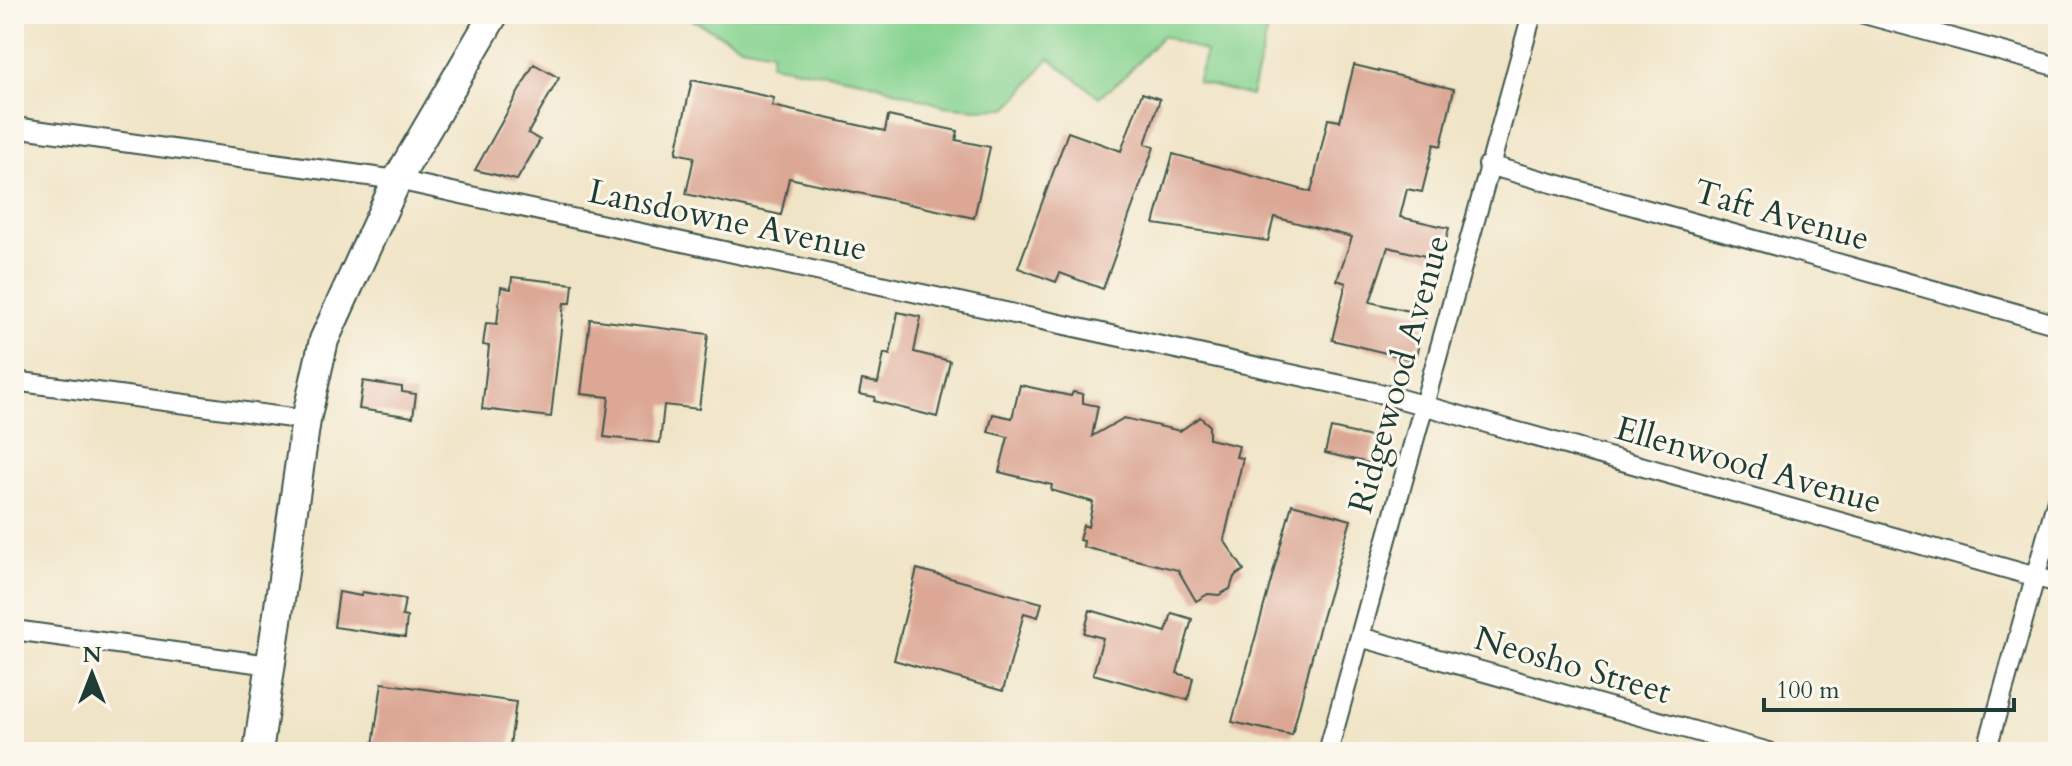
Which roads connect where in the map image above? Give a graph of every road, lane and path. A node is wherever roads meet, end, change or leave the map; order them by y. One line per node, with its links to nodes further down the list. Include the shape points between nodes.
1 (494, 14): 7 (main road)
2 (1532, 14): 6 (street, Ridgewood Avenue)
3 (1864, 14): 4 (street)
4 (2058, 67)
5 (14, 127): 7 (street, Lansdowne Avenue)
6 (1488, 165): 8 (street, Taft Avenue); 10 (street, Ridgewood Avenue)
7 (397, 180): 10 (street, Lansdowne Avenue); 11 (main road, via 324,340)
8 (2058, 325)
9 (14, 381): 11 (street)
10 (1423, 406): 13 (street, Ellenwood Avenue); 16 (street, Ridgewood Avenue)
11 (306, 420): 17 (main road)
12 (2058, 496): 13 (street)
13 (2036, 577): 14 (street, Ellenwood Avenue); 21 (street)
14 (2058, 583)
15 (14, 630): 17 (street)
16 (1360, 637): 19 (street, Ridgewood Avenue); 20 (street, Neosho Street)
17 (270, 665): 18 (main road)
18 (258, 752)
19 (1328, 752)
20 (1769, 752)
21 (1986, 752)

